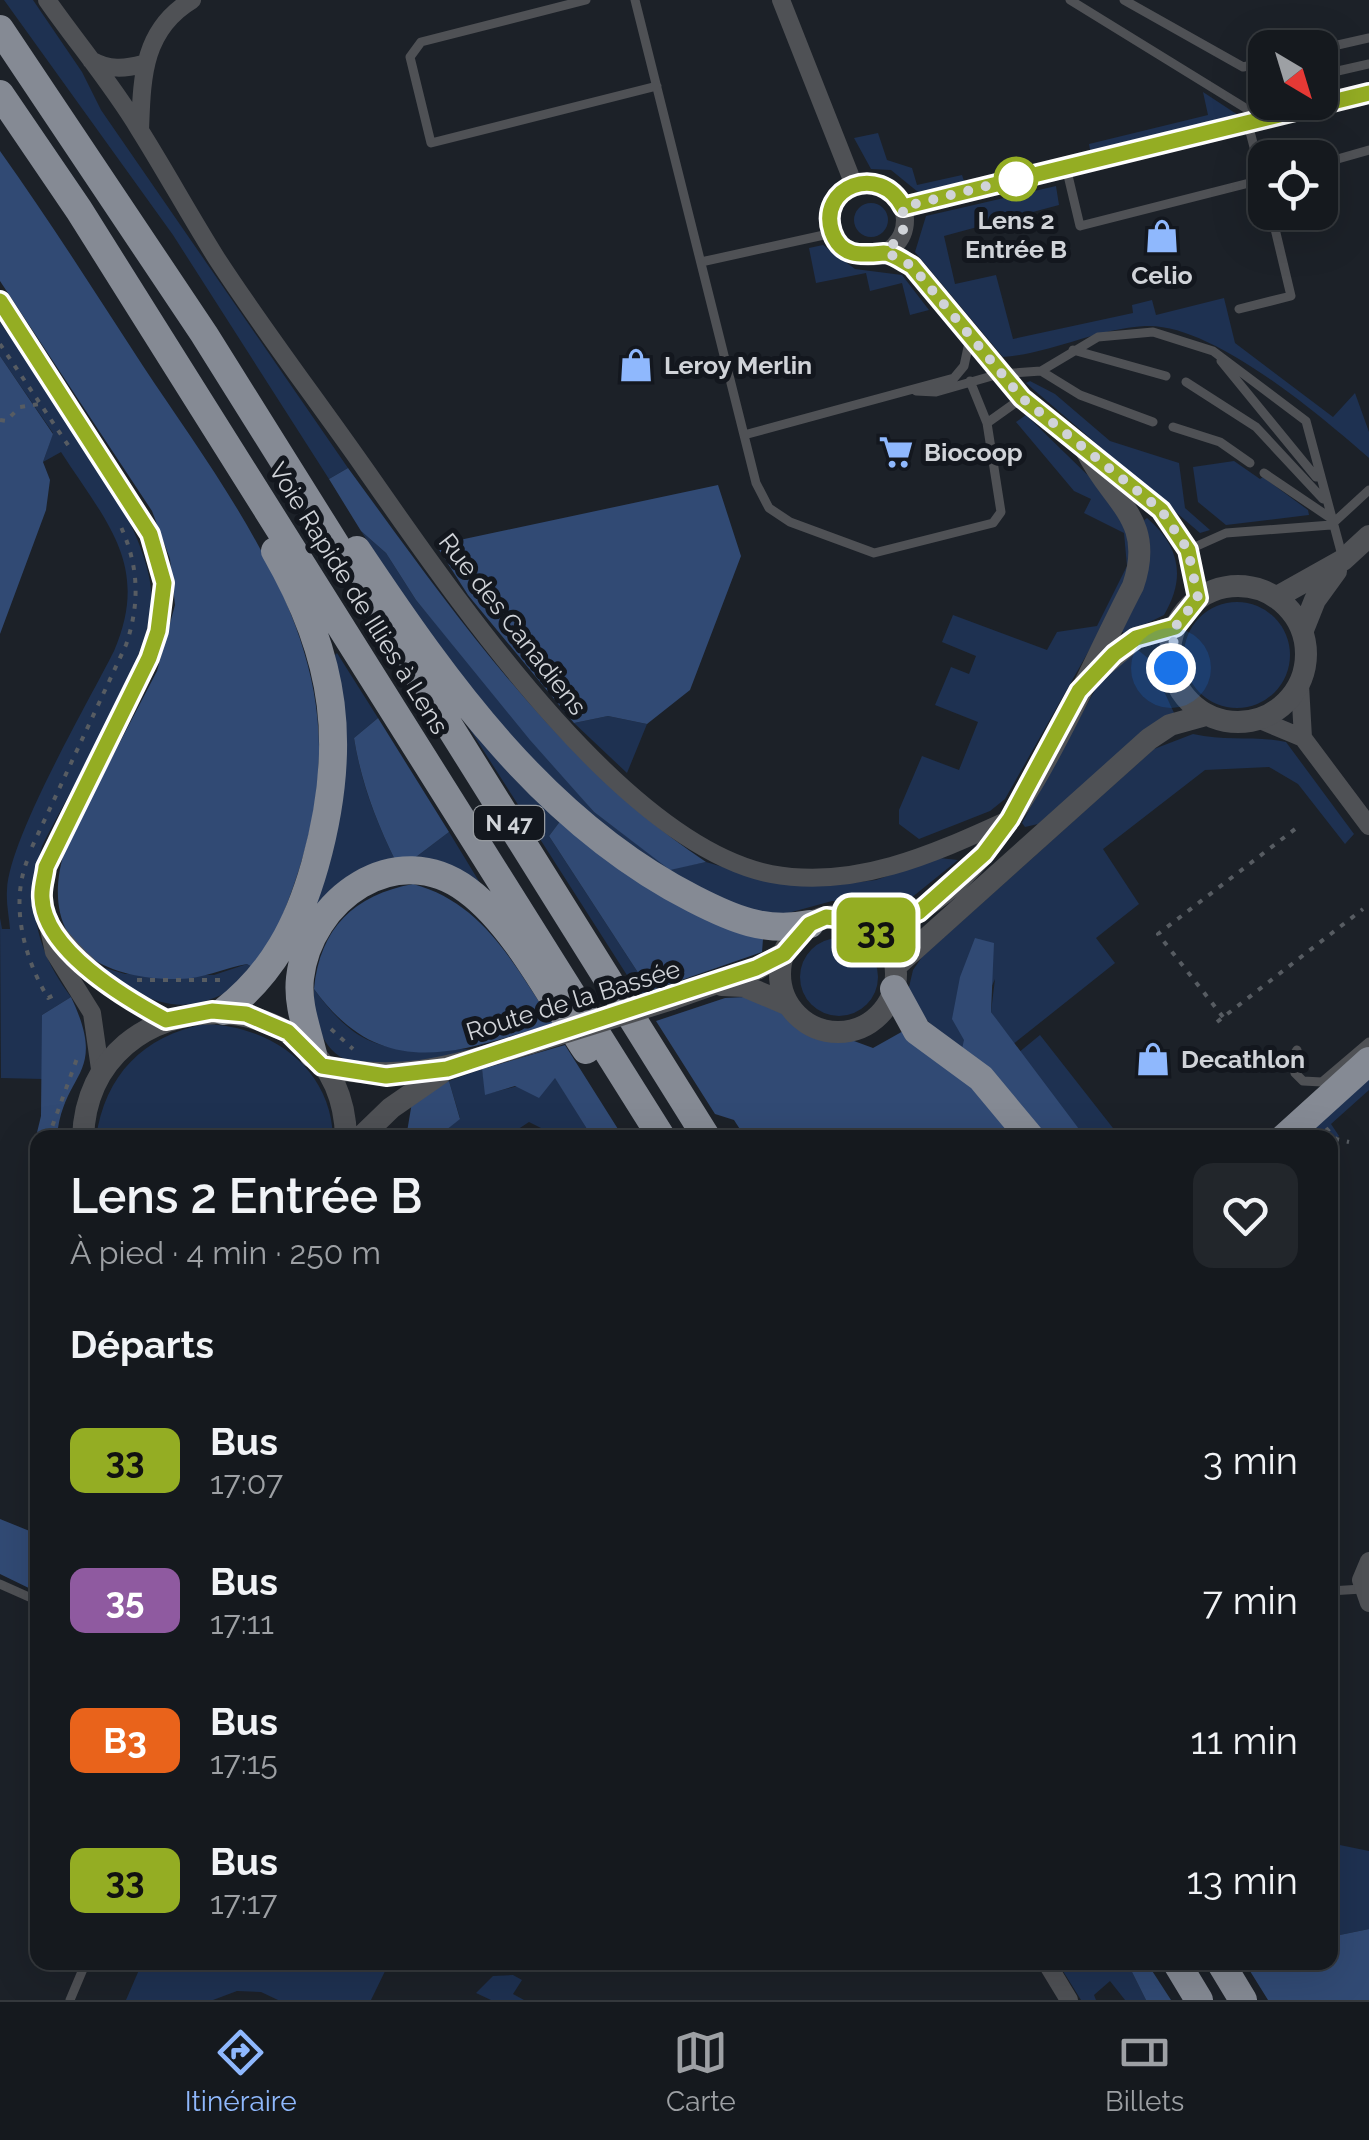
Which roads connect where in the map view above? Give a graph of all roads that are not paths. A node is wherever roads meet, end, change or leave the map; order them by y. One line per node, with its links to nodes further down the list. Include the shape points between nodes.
1 (47, 0): 11 (street, Rue des Canadiens)
2 (192, 0): 12 (street, via 161,29)
3 (586, 0): 16 (lane, via 421,42 410,58 431,142)
4 (636, 0): 16 (lane)
5 (780, 0): 27 (street)
6 (1070, 0): 21 (lane)
7 (1124, 0): 14 (lane)
8 (0, 29): 57 (highway, N 47, via 110,189)
9 (1369, 38): 10 (lane)
10 (1338, 45)
11 (89, 59): 12 (street, via 103,67); 22 (street, Rue des Canadiens)
12 (143, 64): 22 (street)
13 (1369, 64): 15 (lane)
14 (1248, 66)
15 (1338, 71)
16 (657, 86): 33 (lane)
17 (0, 94): 56 (highway, Voie Rapide de Illies à Lens / N 47)
18 (1369, 94): 19 (street)
19 (1338, 100)
20 (1258, 120): 21 (street)
21 (1255, 121): 23 (lane); 26 (street)
22 (140, 130): 71 (street, Rue des Canadiens, via 218,260 432,564 563,730 676,829 770,874 818,877 872,872 930,856)
23 (1258, 140)
24 (1369, 150): 25 (lane)
25 (1338, 159)
26 (1066, 167): 28 (lane, via 1080,226); 29 (street)
27 (854, 185): 29 (street, via 889,188); 31 (street, via 836,200)
28 (1248, 186)
29 (903, 207): 32 (street, via 903,233)
30 (1275, 230): 35 (lane, via 1291,296)
31 (832, 233): 32 (street, via 861,256); 33 (lane)
32 (886, 252): 36 (street, via 912,266)
33 (701, 262): 49 (lane)
34 (0, 301): 73 (street, via 134,504 164,583 149,658 46,867)
35 (1239, 309)
36 (970, 338): 40 (street); 44 (lane, via 954,378)
37 (1073, 350): 38 (lane, via 1098,337 1153,332); 39 (lane); 41 (lane)
38 (1214, 352): 53 (lane); 53 (lane, via 1302,415)
39 (1041, 371): 40 (lane); 46 (lane, via 1080,395)
40 (999, 374): 42 (lane); 45 (street)
41 (1166, 376)
42 (970, 381): 44 (lane); 47 (lane)
43 (1186, 382): 55 (lane, via 1256,427)
44 (916, 391): 49 (lane)
45 (1022, 398): 47 (lane); 50 (street)
46 (1152, 422)
47 (987, 424): 49 (lane, via 1002,512 992,524 874,553 769,508)
48 (1173, 427): 51 (lane, via 1220,442)
49 (744, 435)
50 (1087, 452): 60 (street, via 1161,510); 67 (street, via 1134,518 1140,551 1133,586)
51 (1250, 462)
52 (1264, 473): 58 (lane)
53 (1320, 482): 55 (lane)
54 (1369, 490): 58 (lane)
55 (1325, 501): 58 (lane)
56 (266, 506): 80 (highway, via 269,540 326,666 334,781 307,894 289,936 269,969); 89 (highway, Voie Rapide de Illies à Lens / N 47)
57 (310, 509): 74 (highway, via 352,541 442,670 519,765 586,830 658,881 724,914 780,930); 95 (highway, N 47)
58 (1330, 521): 60 (lane, via 1226,533); 61 (lane)
59 (1369, 536): 61 (street)
60 (1188, 550): 63 (street)
61 (1344, 560): 62 (street); 65 (street)
62 (1277, 597): 63 (street, via 1238,585); 65 (street)
63 (1198, 598): 64 (street)
64 (1175, 627): 67 (street, via 1136,638); 68 (street, via 1174,677)
65 (1303, 630): 66 (street, via 1306,667)
66 (1300, 685): 69 (street); 70 (street)
67 (1079, 691): 71 (street)
68 (1206, 715): 69 (street); 77 (street, via 1149,739)
69 (1260, 720): 70 (street)
70 (1303, 738): 72 (street)
71 (1010, 819): 75 (street, via 950,888)
72 (1369, 826)
73 (47, 920): 81 (street, via 115,991); 87 (street, via 54,952 92,1012)
74 (810, 924): 75 (street, via 845,916); 76 (street)
75 (878, 931): 77 (street)
76 (784, 954): 78 (street, Route de la Bassée); 79 (street, via 782,989)
77 (895, 977): 79 (street, via 882,1013 851,1031 816,1028); 96 (highway, via 917,1031 980,1078)
78 (716, 984): 79 (street, Route de la Bassée, via 744,986); 86 (street, Route de la Bassée, bridge)
79 (789, 1005)
80 (224, 1011): 81 (street); 84 (street, via 276,1026)
81 (166, 1020): 87 (street, via 128,1044)
82 (1369, 1042): 88 (lane, via 1322,1082)
83 (1297, 1050): 88 (lane, via 1292,1065)
84 (318, 1060): 86 (street, Route de la Bassée, via 386,1076); 89 (highway, via 300,1003 318,925 351,888 416,870 453,881 484,904 600,1071); 92 (street, via 342,1107)
85 (1369, 1060): 90 (highway)
86 (447, 1069): 93 (street, Route de la Bassée)
87 (100, 1076): 91 (street)
88 (1303, 1081): 90 (lane)
89 (637, 1097): 94 (highway, Voie Rapide de Illies à Lens / N 47)
90 (1319, 1106): 97 (highway)
91 (84, 1130)
92 (345, 1130)
93 (368, 1130)
94 (657, 1130)
95 (701, 1130)
96 (1024, 1130)
97 (1293, 1130)
98 (1369, 1561): 101 (street)
99 (0, 1584): 102 (lane)
100 (1338, 1592): 101 (lane)
101 (1366, 1596)
102 (30, 1597)
103 (83, 1970): 107 (lane)
104 (1051, 1970): 108 (street)
105 (1181, 1970): 109 (highway)
106 (1225, 1970): 110 (highway)
107 (70, 2000)
108 (1069, 2000)
109 (1198, 2000)
110 (1243, 2000)

